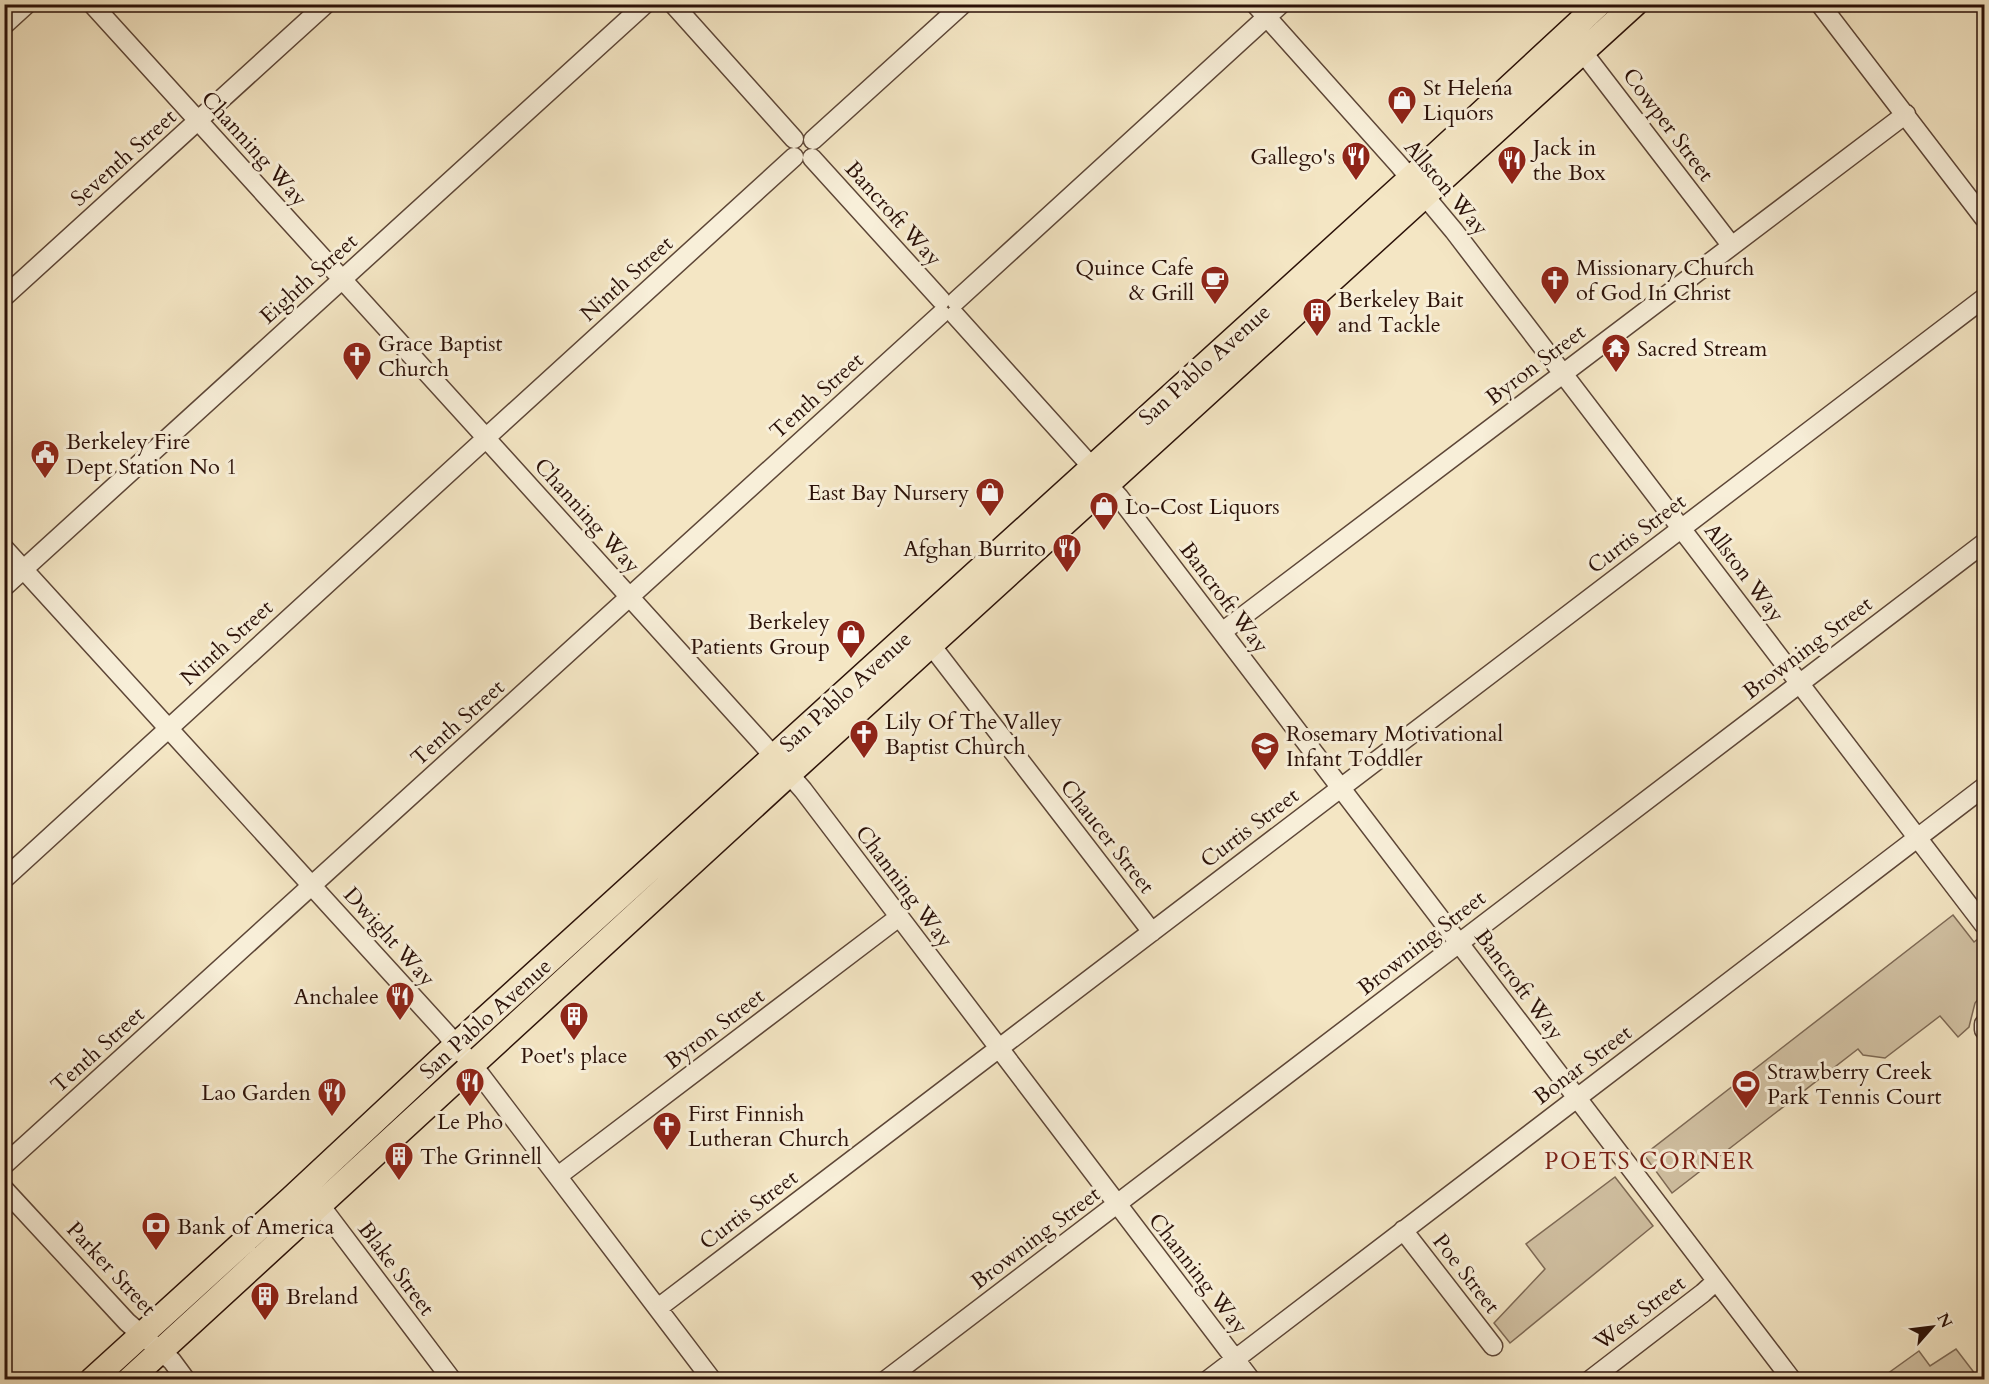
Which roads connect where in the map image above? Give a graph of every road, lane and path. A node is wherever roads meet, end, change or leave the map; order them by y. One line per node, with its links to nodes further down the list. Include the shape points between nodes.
1 (27, 4): 12 (street)
2 (92, 4): 16 (street, Channing Way)
3 (326, 4): 16 (street, Seventh Street)
4 (645, 4): 23 (street, Eighth Street)
5 (673, 4): 18 (street)
6 (963, 4): 17 (street)
7 (1281, 4): 11 (street, Tenth Street)
8 (1599, 4): 13 (main road, San Pablo Avenue)
9 (1635, 4): 14 (main road, San Pablo Avenue)
10 (1820, 4): 15 (street)
11 (1260, 11): 20 (street, Allston Way); 26 (street, Tenth Street)
12 (4, 25)
13 (1568, 33): 14 (street, Cowper Street); 20 (main road, San Pablo Avenue)
14 (1584, 52): 20 (main road, San Pablo Avenue); 22 (street, Cowper Street)
15 (1906, 114): 21 (street); 22 (street, Byron Street)
16 (197, 121): 23 (street, Channing Way); 24 (street, Seventh Street)
17 (813, 140): 18 (street, via 804,135); 19 (street, via 817,149)
18 (794, 148): 19 (street, via 801,161); 28 (street, Ninth Street)
19 (812, 158): 26 (street, Bancroft Way)
20 (1418, 187): 27 (street, Allston Way); 29 (main road, San Pablo Avenue)
21 (1984, 218)
22 (1731, 245): 27 (street, Byron Street)
23 (342, 280): 28 (street, Channing Way); 33 (street, Eighth Street)
24 (4, 297)
25 (1984, 298): 30 (street, Curtis Street)
26 (948, 307): 29 (street, Bancroft Way); 35 (street, Tenth Street)
27 (1563, 373): 30 (street, Allston Way); 36 (street, Byron Street)
28 (486, 438): 35 (street, Channing Way); 39 (street, Ninth Street)
29 (1100, 476): 36 (street, Bancroft Way); 37 (main road, San Pablo Avenue)
30 (1682, 528): 38 (street, Allston Way); 42 (street, Curtis Street)
31 (1984, 543): 38 (street, Browning Street)
32 (4, 548): 33 (street, Dwight Way)
33 (24, 570): 34 (street, Eighth Street); 39 (street, Dwight Way)
34 (4, 587)
35 (630, 597): 40 (street, Channing Way); 45 (street, Tenth Street)
36 (1222, 632): 42 (street, Bancroft Way)
37 (924, 636): 40 (main road, San Pablo Avenue); 48 (street, Chaucer Street)
38 (1799, 683): 43 (street, Allston Way); 49 (street, Browning Street)
39 (168, 729): 44 (street, Ninth Street); 45 (street, Dwight Way)
40 (781, 765): 46 (street, Channing Way); 52 (main road, San Pablo Avenue); 54 (main road, San Pablo Avenue)
41 (1984, 787): 43 (street, Bonar Street)
42 (1340, 788): 48 (street, Curtis Street); 49 (street, Bancroft Way)
43 (1917, 838): 47 (street, Allston Way); 55 (street, Bonar Street)
44 (4, 879)
45 (312, 886): 52 (street, Dwight Way); 56 (street, Tenth Street)
46 (899, 917): 53 (street, Channing Way); 57 (street, Byron Street)
47 (1984, 925)
48 (1152, 932): 53 (street, Curtis Street)
49 (1459, 943): 55 (street, Bancroft Way); 60 (street, Browning Street)
50 (1984, 1024): 51 (street)
51 (1984, 1030)
52 (456, 1045): 54 (street, Dwight Way); 58 (main road, San Pablo Avenue)
53 (999, 1048): 60 (street, Channing Way); 64 (street, Curtis Street)
54 (472, 1064): 57 (street, Dwight Way); 61 (main road, San Pablo Avenue)
55 (1576, 1098): 62 (street, Bonar Street); 63 (street, Bancroft Way)
56 (4, 1165)
57 (558, 1176): 64 (street, Dwight Way)
58 (306, 1184): 61 (street, Blake Street); 65 (main road, San Pablo Avenue)
59 (4, 1189): 65 (street, Parker Street)
60 (1117, 1204): 68 (street, Channing Way); 74 (street, Browning Street)
61 (319, 1206): 67 (main road, San Pablo Avenue); 72 (street, Blake Street)
62 (1403, 1230): 66 (street, Poe Street); 68 (street, Bonar Street)
63 (1716, 1281): 77 (street, West Street); 78 (street, Bancroft Way)
64 (658, 1308): 73 (street, Dwight Way)
65 (141, 1334): 67 (street, Parker Street); 69 (main road, San Pablo Avenue)
66 (1492, 1346)
67 (160, 1351): 70 (main road, San Pablo Avenue); 71 (street, Parker Street)
68 (1235, 1359): 75 (street, Bonar Street); 76 (street, Channing Way)
69 (92, 1380)
70 (129, 1380)
71 (186, 1380)
72 (452, 1380)
73 (712, 1380)
74 (886, 1380)
75 (1208, 1380)
76 (1251, 1380)
77 (1590, 1380)
78 (1791, 1380)

